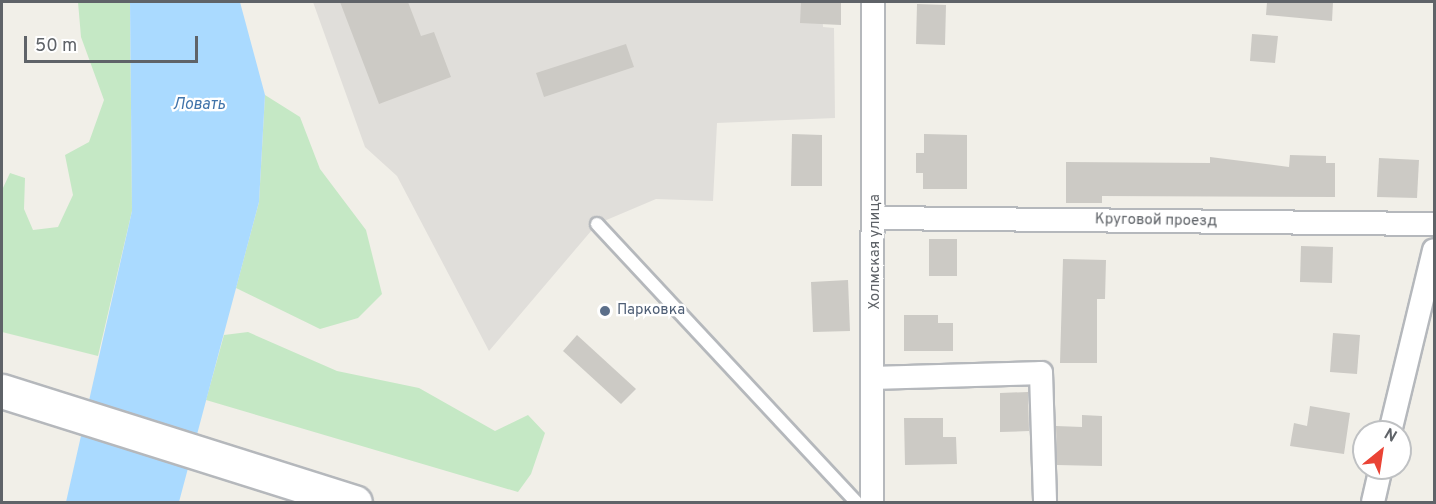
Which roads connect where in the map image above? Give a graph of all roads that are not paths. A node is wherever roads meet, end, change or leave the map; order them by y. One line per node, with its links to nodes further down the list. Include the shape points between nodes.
1 (873, 2): 2 (street, Холмская улица)
2 (877, 218): 4 (street, Круговой проезд); 6 (street, Холмская улица)
3 (597, 224): 11 (lane)
4 (1434, 224)
5 (1434, 250): 8 (street)
6 (874, 378): 12 (street, Холмская улица); 13 (street, via 1041,373)
7 (2, 391): 10 (main road)
8 (1393, 420)
9 (1378, 480): 14 (street)
10 (354, 502)
11 (856, 502)
12 (872, 502)
13 (1045, 502)
14 (1373, 502)

